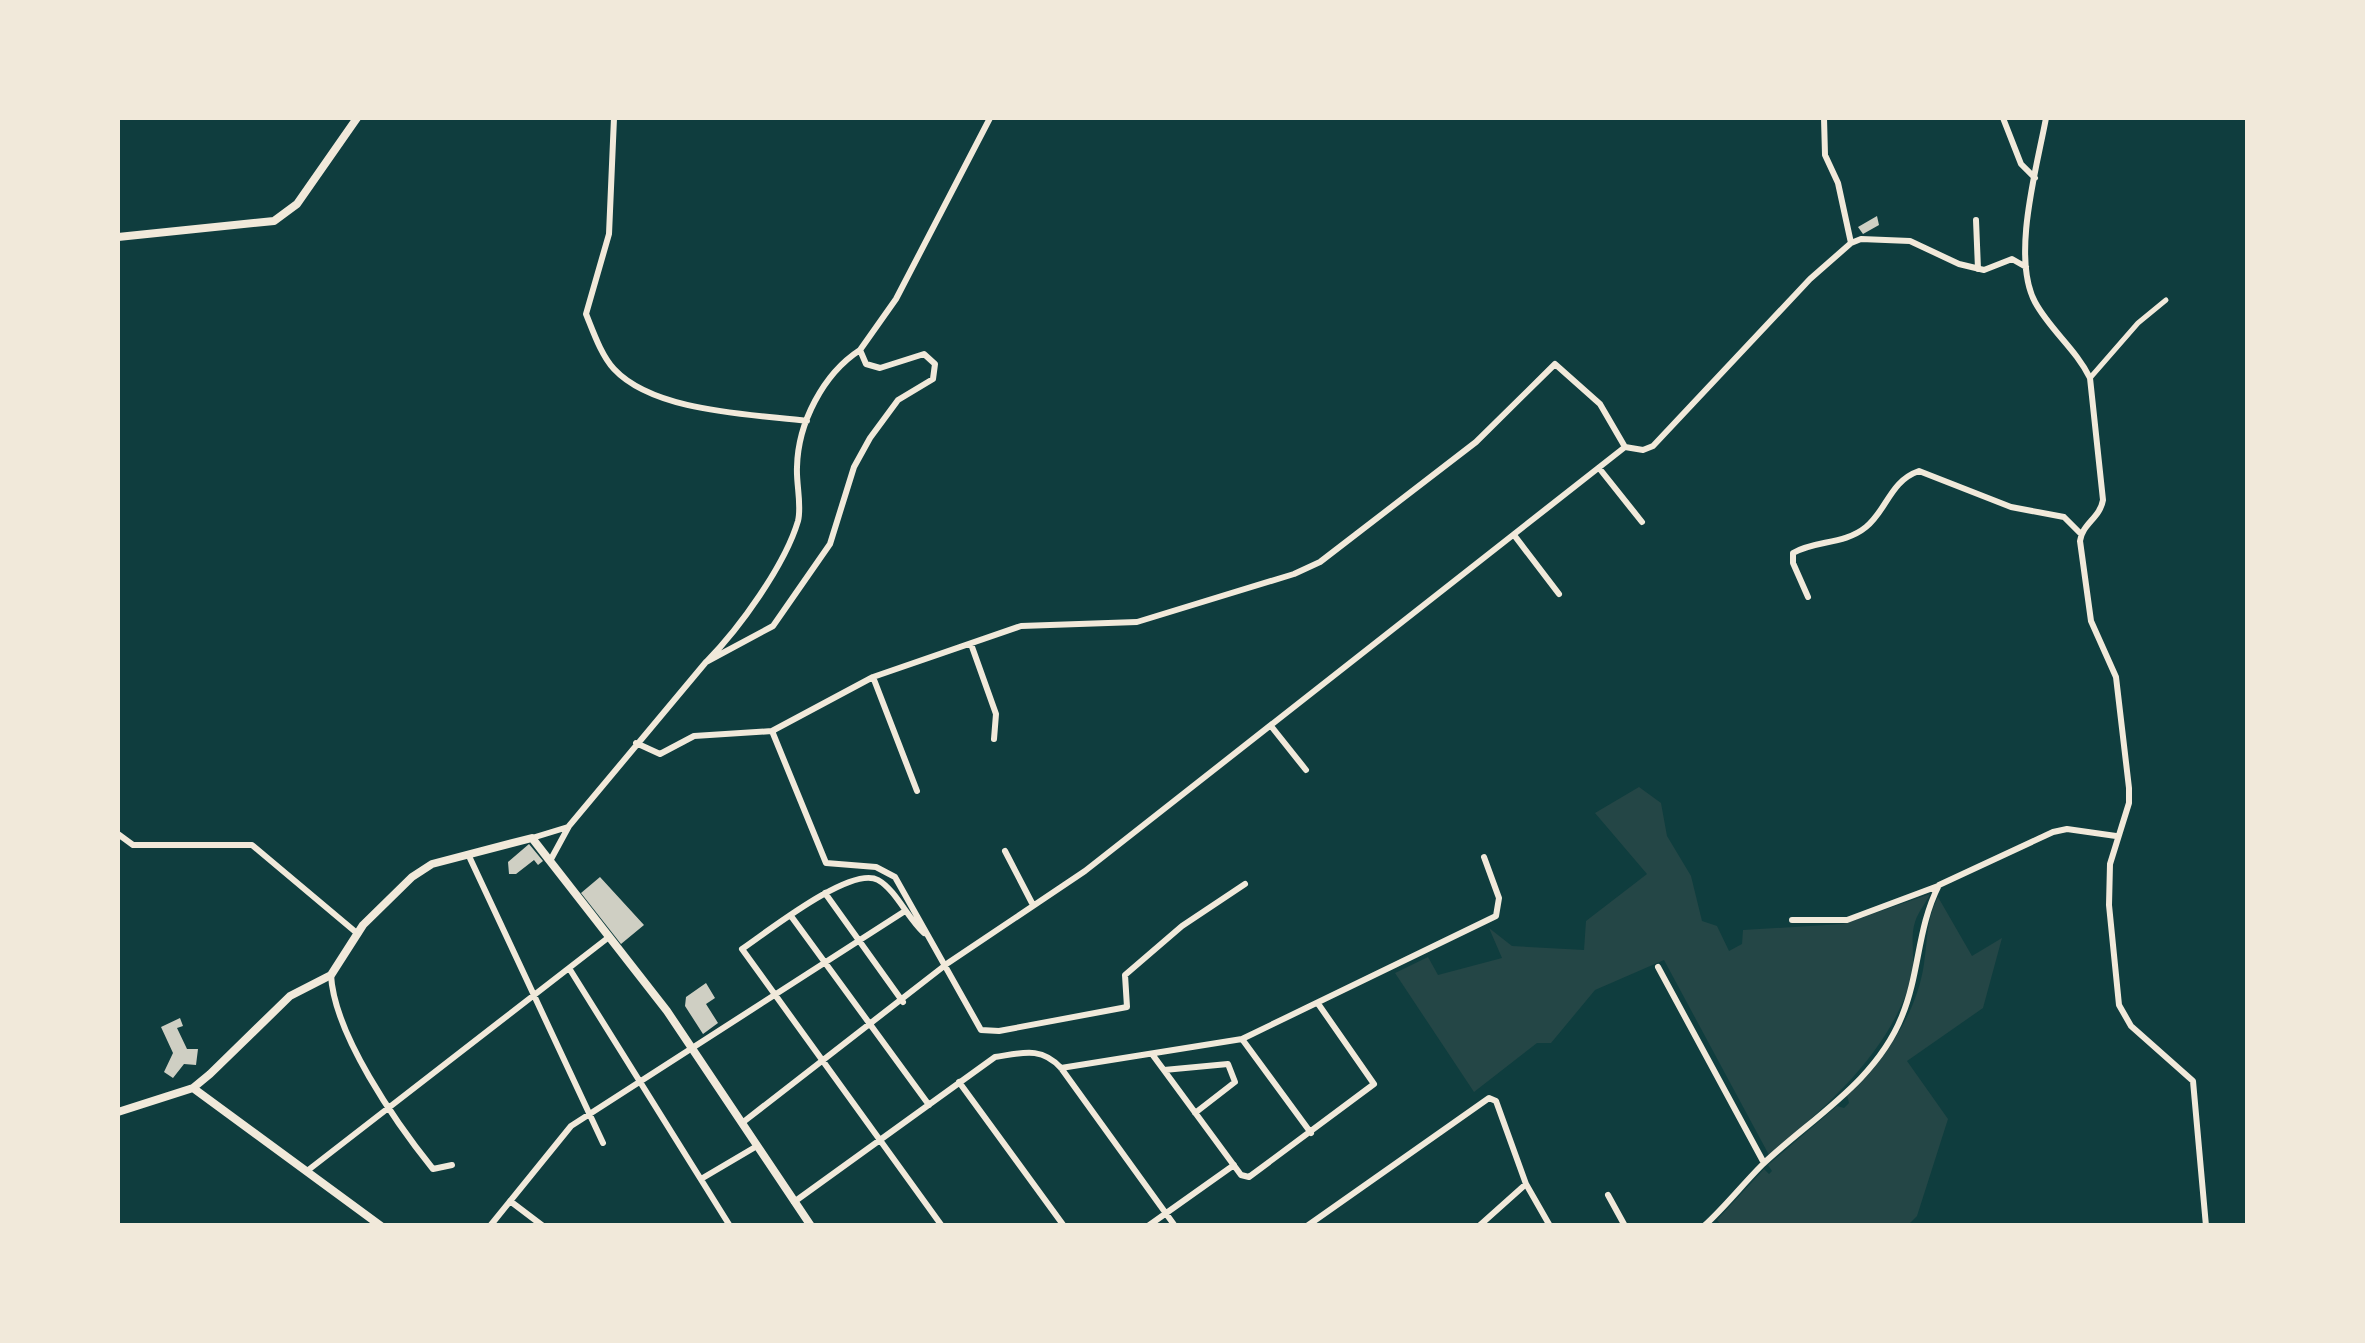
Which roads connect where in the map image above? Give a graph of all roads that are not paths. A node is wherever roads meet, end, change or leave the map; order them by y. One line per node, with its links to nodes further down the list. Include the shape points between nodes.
1 (357, 118): 9 (street, via 297,204 274,221)
2 (614, 118): 16 (street, via 609,234 586,314 604,356 623,377 661,399)
3 (990, 118): 14 (street, via 896,298)
4 (1824, 118): 10 (street, via 1825,155)
5 (2002, 118): 7 (street, via 2021,164)
6 (2046, 118): 7 (street)
7 (2036, 178): 11 (street)
8 (1976, 220): 12 (street)
9 (118, 237)
10 (1851, 243): 12 (street, via 1920,243); 17 (street, via 1653,446)
11 (2026, 267): 12 (street, via 2012,258); 15 (street, via 2034,301)
12 (1978, 268)
13 (2166, 300): 15 (street)
14 (860, 350): 16 (street, via 820,390); 25 (street, via 866,364 880,368 924,354 936,371 898,400 870,438 830,544 772,626)
15 (2090, 378): 20 (street, via 2102,500 2100,513)
16 (807, 420): 25 (street, via 796,463 798,519 745,621)
17 (1625, 447): 18 (street); 24 (street, via 1600,404 1555,364 1476,442 1320,562 1138,622 1021,626)
18 (1599, 468): 19 (street); 21 (street)
19 (1642, 522)
20 (2081, 534): 23 (street, via 2064,516 2011,507 1919,471 1892,489 1867,527 1793,554); 35 (street, via 2088,606 2116,677 2128,776 2129,804)
21 (1514, 535): 22 (street); 27 (street)
22 (1559, 594)
23 (1808, 598)
24 (971, 644): 26 (street); 29 (street, via 996,714)
25 (706, 662): 30 (street)
26 (873, 677): 28 (street); 32 (street)
27 (1270, 726): 31 (street); 44 (street)
28 (772, 731): 30 (street, via 694,736 660,754); 49 (street, via 826,862 884,870 902,886)
29 (994, 739)
30 (636, 743): 33 (street)
31 (1306, 770)
32 (917, 790)
33 (569, 826): 36 (street); 40 (street)
34 (118, 834): 48 (street, via 134,845 252,845)
35 (2116, 836): 42 (street, via 2053,832); 105 (street, via 2109,904 2119,1005 2130,1026 2192,1081)
36 (532, 838): 38 (street); 40 (street)
37 (1005, 852): 44 (street)
38 (468, 854): 48 (street, via 412,877); 57 (street)
39 (1484, 857): 60 (street, via 1499,898 1496,916)
40 (550, 861): 50 (street)
41 (1245, 884): 54 (street, via 1125,976 1127,1007 987,1032 975,1027)
42 (1940, 886): 47 (street, via 1848,920); 81 (street, via 1921,925 1916,978 1890,1040 1840,1098)
43 (825, 892): 45 (street, via 869,877); 46 (street); 51 (street)
44 (1033, 905): 54 (street)
45 (904, 911): 49 (street); 51 (street)
46 (792, 916): 52 (street); 58 (street, via 742,949)
47 (1792, 920)
48 (358, 934): 56 (street)
49 (927, 936): 54 (street)
50 (609, 937): 53 (street); 63 (street)
51 (859, 940): 52 (street); 59 (street)
52 (825, 962): 58 (street); 61 (street)
53 (569, 968): 57 (street); 68 (street)
54 (943, 968): 59 (street)
55 (1658, 968): 81 (street)
56 (331, 974): 70 (street, via 290,996); 72 (street, via 364,1067)
57 (534, 995): 72 (street); 75 (street)
58 (774, 996): 63 (street); 65 (street)
59 (903, 1002): 61 (street)
60 (1319, 1005): 62 (street); 77 (street, via 1374,1084)
61 (871, 1026): 65 (street); 71 (street)
62 (1242, 1038): 64 (street); 77 (street)
63 (692, 1049): 68 (street); 76 (street)
64 (1152, 1054): 66 (street); 67 (street)
65 (822, 1062): 76 (street); 78 (street)
66 (1061, 1068): 69 (street, via 1034,1051 994,1057); 90 (street)
67 (1164, 1070): 74 (street); 74 (street, via 1228,1064 1235,1072 1235,1082)
68 (642, 1082): 75 (street); 85 (street)
69 (960, 1082): 71 (street); 97 (street)
70 (193, 1088): 73 (street); 84 (street)
71 (929, 1105): 78 (street)
72 (388, 1108): 82 (street, via 432,1169); 84 (street)
73 (118, 1112)
74 (1195, 1112): 83 (street)
75 (590, 1115): 79 (street); 88 (street, via 572,1126)
76 (742, 1123): 80 (street)
77 (1311, 1133): 83 (street, via 1256,1174 1241,1174)
78 (880, 1141): 89 (street); 96 (street)
79 (602, 1143)
80 (757, 1146): 85 (street); 89 (street)
81 (1764, 1162): 104 (street)
82 (452, 1165)
83 (1234, 1165): 90 (street)
84 (308, 1172): 91 (street)
85 (701, 1179): 94 (street)
86 (1526, 1184): 100 (street, via 1496,1101 1489,1098); 101 (street); 102 (street)
87 (1608, 1195): 103 (street)
88 (510, 1201): 92 (street); 93 (street)
89 (794, 1202): 95 (street)
90 (1166, 1213): 98 (street); 99 (street)
91 (381, 1226)
92 (490, 1226)
93 (543, 1226)
94 (730, 1226)
95 (811, 1226)
96 (942, 1226)
97 (1064, 1226)
98 (1148, 1226)
99 (1175, 1226)
100 (1308, 1226)
101 (1479, 1226)
102 (1550, 1226)
103 (1624, 1226)
104 (1704, 1226)
105 (2206, 1226)

